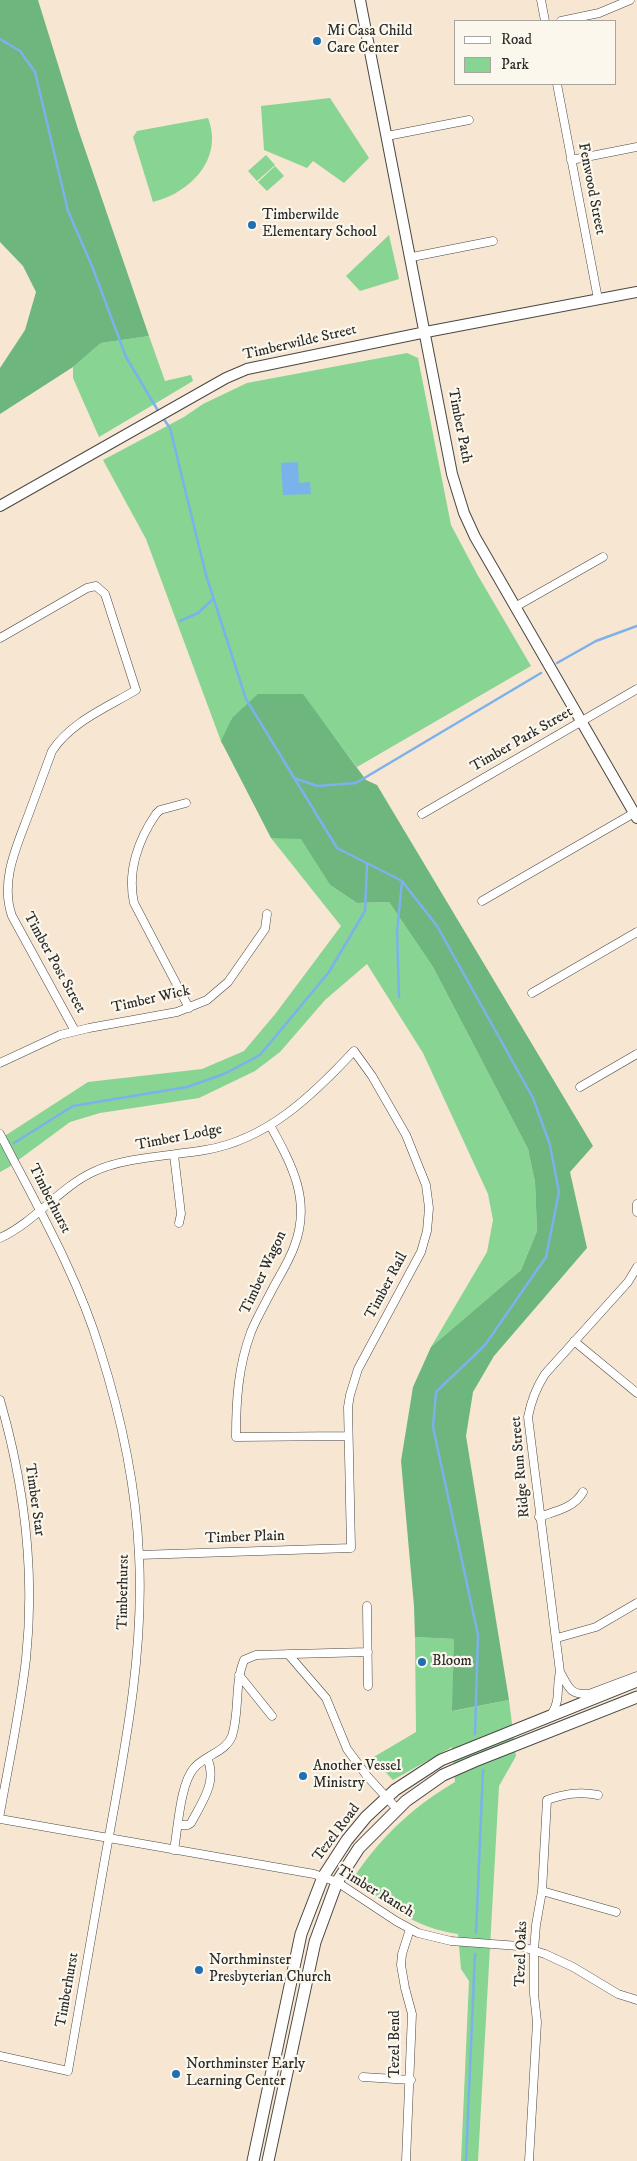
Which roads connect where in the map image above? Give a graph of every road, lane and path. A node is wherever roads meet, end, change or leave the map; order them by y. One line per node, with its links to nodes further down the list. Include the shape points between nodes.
1 (361, 0): 8 (street, Timber Path)
2 (541, 0): 4 (street)
3 (630, 0): 5 (street, via 599,13)
4 (545, 20)
5 (566, 20)
6 (557, 85): 10 (street, Fenwood Street)
7 (469, 120): 8 (street)
8 (387, 136): 12 (street, Timber Path)
9 (637, 147): 10 (street)
10 (571, 160): 14 (street, Fenwood Street)
11 (493, 241): 12 (street)
12 (412, 257): 15 (street, Timber Path)
13 (637, 292): 14 (street, Timberwilde Street)
14 (598, 299): 15 (street, Timberwilde Street)
15 (426, 332): 16 (street, Timberwilde Street, via 261,364 226,378); 18 (street, Timber Path, via 452,474 464,513)
16 (0, 506)
17 (603, 556): 18 (street)
18 (515, 607): 21 (street, Timber Path)
19 (0, 638): 30 (street, Timber Post Street, via 87,588 96,586 105,594 136,690 70,729 60,739 52,751 10,867 7,904)
20 (637, 689): 21 (street, Timber Park Street)
21 (581, 721): 23 (street, Timber Park Street); 24 (street, Timber Path)
22 (186, 803): 29 (street, via 156,814 136,852 131,884 134,903)
23 (422, 814)
24 (635, 815): 25 (street)
25 (482, 901)
26 (267, 914): 29 (street, Timber Wick, via 265,929 228,982 207,1000)
27 (637, 932): 28 (street)
28 (532, 993)
29 (189, 1008): 30 (street, Timber Wick)
30 (75, 1031): 33 (street, Timber Wick, via 38,1044)
31 (354, 1051): 35 (street, Timber Lodge, via 318,1089); 47 (street, Timber Rail, via 406,1135 426,1185 429,1208 428,1231 421,1252 353,1383 348,1407)
32 (637, 1054): 34 (street)
33 (0, 1063)
34 (580, 1087)
35 (270, 1125): 37 (street, Timber Lodge, via 208,1150); 47 (street, Timber Wagon, via 297,1180 301,1222 294,1247 252,1331 246,1350 236,1397 236,1437)
36 (0, 1134): 39 (street, Timberhurst)
37 (174, 1155): 39 (street, Timber Lodge, via 109,1165 79,1181); 41 (street, via 181,1214)
38 (637, 1204): 40 (street)
39 (40, 1210): 42 (street, Timber Lodge); 51 (street, Timberhurst, via 82,1298 105,1364 130,1469)
40 (637, 1212)
41 (179, 1223)
42 (0, 1238)
43 (637, 1267): 44 (street, Ridge Run Street, via 628,1282)
44 (574, 1341): 45 (street); 49 (street, Ridge Run Street, via 545,1374 530,1406 528,1417)
45 (637, 1394)
46 (0, 1400): 69 (street, Timber Star, via 18,1476 28,1567 26,1660)
47 (348, 1436): 50 (street, Timber Rail)
48 (583, 1492): 49 (street, via 567,1508)
49 (540, 1517): 54 (street, Ridge Run Street)
50 (351, 1548): 51 (street, Timber Plain)
51 (139, 1554): 72 (street, Timberhurst, via 140,1595 133,1692)
52 (637, 1604): 54 (street, via 596,1627)
53 (367, 1606): 55 (street)
54 (557, 1638): 57 (street, Ridge Run Street)
55 (368, 1652): 56 (street); 61 (street)
56 (288, 1654): 58 (street, via 247,1657); 67 (street, via 326,1698 348,1749)
57 (560, 1672): 59 (street, Ridge Run Street, via 570,1690 582,1694); 64 (street, Ridge Run Street, via 557,1684 559,1699)
58 (239, 1675): 63 (street); 65 (street, via 232,1737)
59 (637, 1676)
60 (637, 1680): 64 (main road, Tezel Road)
61 (368, 1686)
62 (637, 1697): 68 (main road, Tezel Road, via 460,1767)
63 (272, 1716)
64 (550, 1717): 67 (main road, Tezel Road, via 448,1757)
65 (207, 1758): 71 (street, via 190,1774); 71 (street, via 212,1776 209,1786 192,1823)
66 (598, 1795): 76 (street, Tezel Oaks, via 584,1792 547,1800)
67 (386, 1798): 68 (street); 74 (main road, Tezel Road, via 347,1840)
68 (396, 1809): 75 (main road, Tezel Road, via 359,1848)
69 (0, 1813)
70 (0, 1819): 72 (street, Timber Ranch)
71 (178, 1825): 73 (street)
72 (109, 1838): 73 (street, Timber Ranch); 81 (street, Timberhurst, via 68,2071)
73 (174, 1850): 74 (street, Timber Ranch)
74 (323, 1877): 75 (street, Timber Ranch); 84 (main road, Tezel Road, via 301,1934)
75 (337, 1882): 78 (street, Timber Ranch); 85 (main road, Tezel Road, via 312,1956)
76 (542, 1891): 77 (street); 79 (street, Tezel Oaks)
77 (616, 1912)
78 (410, 1929): 79 (street, Timber Ranch, via 442,1940); 83 (street, Tezel Bend, via 401,1965 412,2014)
79 (534, 1950): 80 (street, Timber Ranch, via 558,1959 618,1994); 87 (street, Tezel Oaks, via 537,2022)
80 (636, 1998)
81 (0, 2056)
82 (363, 2077): 83 (street)
83 (410, 2080): 86 (street, Tezel Bend)
84 (253, 2161)
85 (268, 2161)
86 (406, 2161)
87 (529, 2161)

